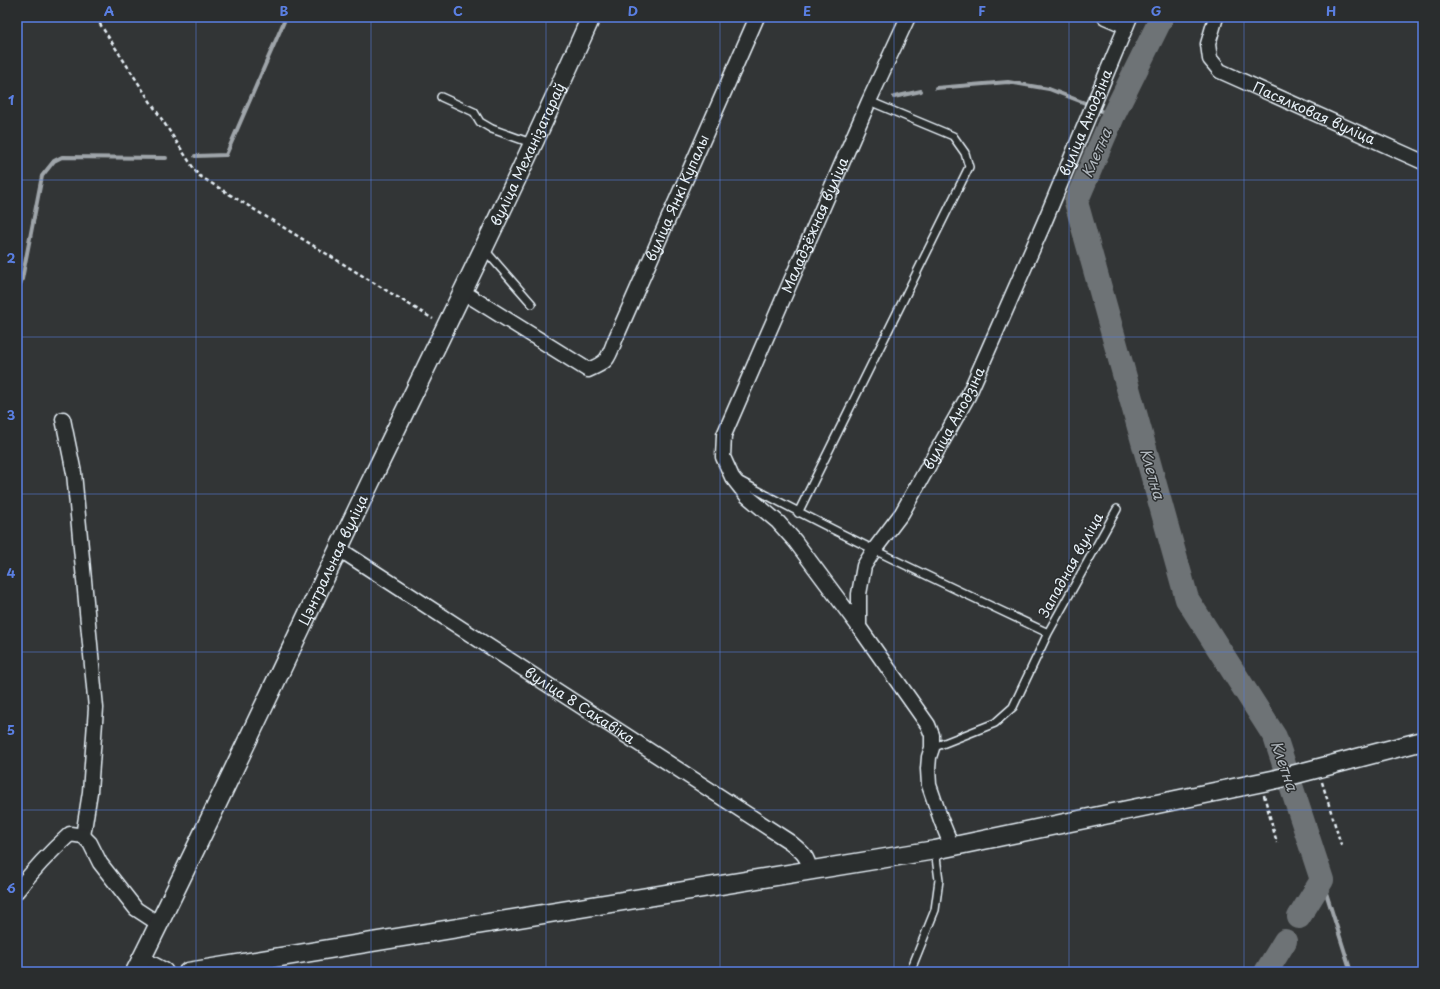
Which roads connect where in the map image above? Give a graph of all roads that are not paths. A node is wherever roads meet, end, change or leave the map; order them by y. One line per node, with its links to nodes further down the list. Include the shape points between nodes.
1 (591, 17): 9 (street, вуліца Механізатараў)
2 (756, 17): 12 (street, вуліца Янкі Купалы, via 609,358 602,365 588,370)
3 (908, 17): 8 (street, Маладзёжная вуліца)
4 (1105, 17): 6 (street)
5 (1216, 17): 10 (street, Пасялковая вуліца, via 1208,44 1210,59 1220,71)
6 (1128, 21): 19 (street, вуліца Анодзіна, via 1044,223 968,396 902,513)
7 (441, 97): 9 (lane, via 474,112 480,122 492,129)
8 (869, 101): 15 (street, Маладзёжная вуліца, via 724,435 723,457); 17 (lane, via 953,136 965,153 969,167)
9 (534, 144): 11 (street, вуліца Механізатараў)
10 (1423, 162)
11 (484, 249): 12 (street, вуліца Механізатараў); 13 (lane)
12 (463, 292): 18 (street, Цэнтральная вуліца)
13 (532, 304)
14 (63, 419): 24 (street, via 74,473 96,708 90,792)
15 (732, 477): 17 (lane); 20 (street, via 747,496 778,522 795,541)
16 (1117, 509): 21 (lane, Западная вуліца)
17 (798, 513): 19 (lane)
18 (339, 549): 26 (street, вуліца 8 Сакавіка, via 790,842 808,860); 28 (street, Цэнтральная вуліца)
19 (874, 550): 20 (street, вуліца Анодзіна, via 864,566 859,594); 21 (lane)
20 (859, 627): 23 (street, via 928,725 932,735)
21 (1048, 634): 23 (lane, Западная вуліца, via 1012,707 995,723)
22 (1423, 740): 25 (street, via 1260,783)
23 (932, 748): 25 (street, via 929,757 928,785 936,807)
24 (83, 836): 27 (street, via 70,834 52,850); 28 (street, via 90,843 100,863 136,909)
25 (943, 848): 26 (street); 32 (lane, via 934,910)
26 (810, 870): 31 (street)
27 (17, 891)
28 (159, 924): 29 (street, Цэнтральная вуліца)
29 (138, 966): 30 (street)
30 (164, 972)
31 (188, 972)
32 (910, 972)

